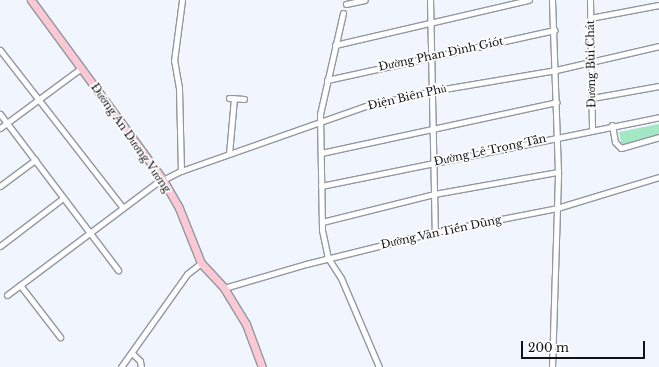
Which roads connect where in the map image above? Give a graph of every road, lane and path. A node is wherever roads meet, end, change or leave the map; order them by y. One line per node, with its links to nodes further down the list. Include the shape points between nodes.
1 (31, 0): 19 (main road, Đường An Dương Vương)
2 (182, 0): 42 (street, via 174,60 179,88)
3 (365, 0): 8 (street)
4 (430, 0): 12 (street)
5 (529, 0): 12 (street)
6 (552, 0): 13 (street)
7 (590, 0): 11 (street, Đường Bùi Chát)
8 (346, 4)
9 (659, 5): 11 (street)
10 (343, 13): 14 (street)
11 (590, 18): 18 (street, Đường Bùi Chát)
12 (431, 23): 14 (street); 17 (street)
13 (554, 30): 17 (street, Đường Phan Đình Giót); 20 (street)
14 (335, 45): 21 (street)
15 (659, 46): 18 (street, Điện Biên Phủ)
16 (0, 50): 26 (street)
17 (432, 57): 21 (street, Đường Phan Đình Giót); 23 (street)
18 (591, 61): 20 (street, Điện Biên Phủ); 24 (street, Đường Bùi Chát)
19 (81, 68): 26 (street); 45 (main road, Đường An Dương Vương)
20 (556, 70): 23 (street, Điện Biên Phủ); 27 (street)
21 (327, 80): 31 (street)
22 (659, 86): 24 (street)
23 (432, 91): 31 (street, Điện Biên Phủ, via 366,106); 34 (street)
24 (592, 98): 35 (street, Đường Bùi Chát)
25 (244, 99): 39 (street, via 232,98)
26 (38, 101): 30 (street); 50 (street)
27 (556, 102): 34 (street); 36 (street)
28 (0, 114): 30 (street)
29 (659, 117): 32 (street, Đường Lê Trọng Tấn)
30 (7, 123): 33 (street); 40 (street)
31 (319, 123): 38 (street); 39 (street, Điện Biên Phủ)
32 (612, 125): 35 (street, Đường Lê Trọng Tấn); 37 (street, via 615,142 621,148)
33 (0, 128)
34 (433, 129): 38 (street); 41 (street)
35 (592, 129): 36 (street, Đường Lê Trọng Tấn)
36 (557, 136): 41 (street, Đường Lê Trọng Tấn); 43 (street)
37 (659, 137)
38 (321, 152): 47 (street)
39 (229, 154): 42 (street, Điện Biên Phủ)
40 (35, 160): 46 (street); 49 (street)
41 (434, 162): 47 (street, Đường Lê Trọng Tấn); 48 (street)
42 (182, 171): 45 (street, Điện Biên Phủ)
43 (558, 172): 48 (street); 51 (street)
44 (659, 176): 51 (street, Đường Văn Tiến Dũng)
45 (163, 180): 50 (street, Điện Biên Phủ); 57 (main road, Đường An Dương Vương, via 179,208)
46 (0, 186)
47 (321, 186): 52 (street)
48 (434, 194): 52 (street); 53 (street)
49 (63, 198): 54 (street); 55 (street)
50 (123, 208): 54 (street, Điện Biên Phủ)
51 (557, 208): 53 (street, Đường Văn Tiến Dũng); 68 (street)
52 (322, 222): 56 (street)
53 (435, 232): 56 (street, Đường Văn Tiến Dũng)
54 (90, 233): 58 (street); 59 (street, Điện Biên Phủ)
55 (0, 246)
56 (328, 258): 60 (street, Đường Văn Tiến Dũng); 67 (street, via 341,278)
57 (201, 263): 60 (main road, Đường An Dương Vương); 63 (street, via 187,274)
58 (118, 270)
59 (20, 285): 61 (street, Điện Biên Phủ); 62 (street)
60 (224, 288): 66 (main road, Đường An Dương Vương, via 246,324)
61 (7, 295)
62 (60, 337)
63 (132, 352): 64 (street); 65 (street, via 140,361)
64 (121, 367)
65 (141, 367)
66 (262, 367)
67 (379, 367)
68 (552, 367)

